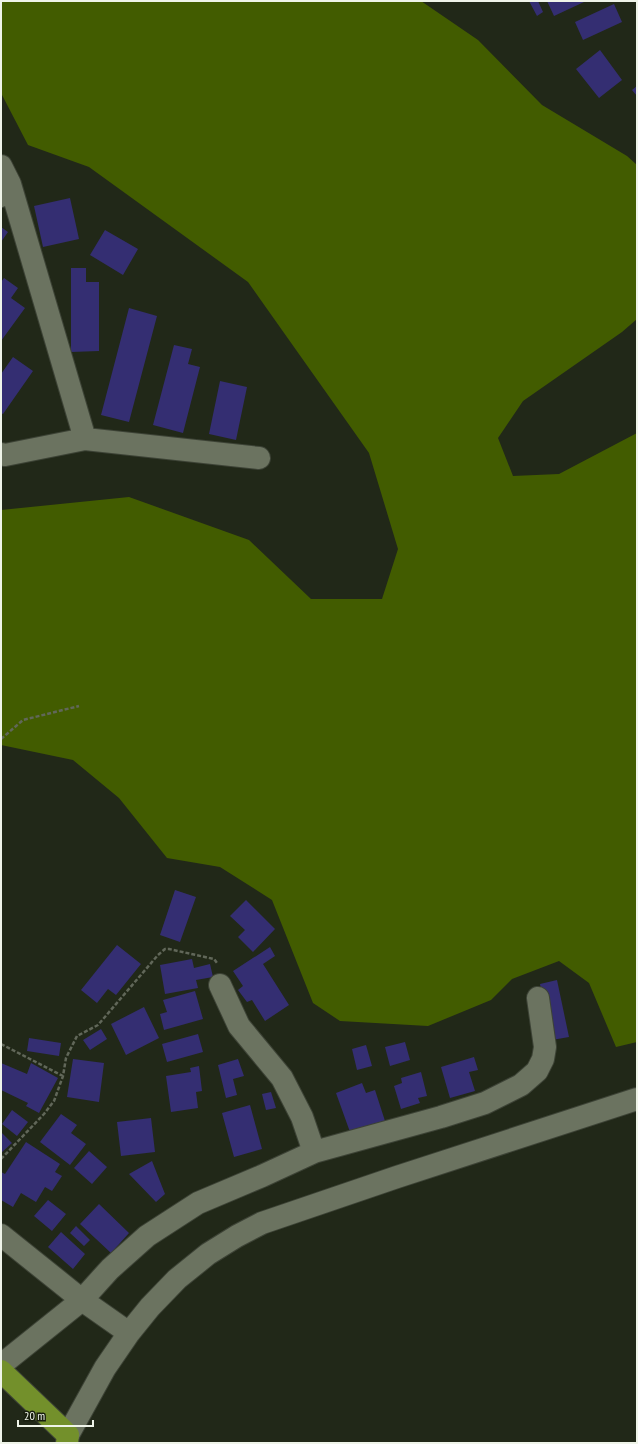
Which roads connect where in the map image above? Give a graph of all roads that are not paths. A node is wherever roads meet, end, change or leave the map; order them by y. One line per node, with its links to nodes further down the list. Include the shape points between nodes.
1 (4, 182): 2 (street)
2 (85, 439): 3 (street); 4 (street)
3 (1, 454)
4 (259, 458)
5 (220, 985): 8 (street, via 239,1026 282,1078 302,1117)
6 (538, 998): 8 (street, via 545,1048 537,1071 521,1085 485,1103)
7 (637, 1099): 11 (street, via 262,1223 208,1254 177,1279 150,1306)
8 (314, 1152): 10 (street, via 198,1203 147,1236)
9 (1, 1235): 10 (street)
10 (82, 1300): 11 (street); 12 (street)
11 (129, 1333): 14 (street, via 105,1368)
12 (1, 1365)
13 (1, 1371): 14 (main road)
14 (68, 1439)

